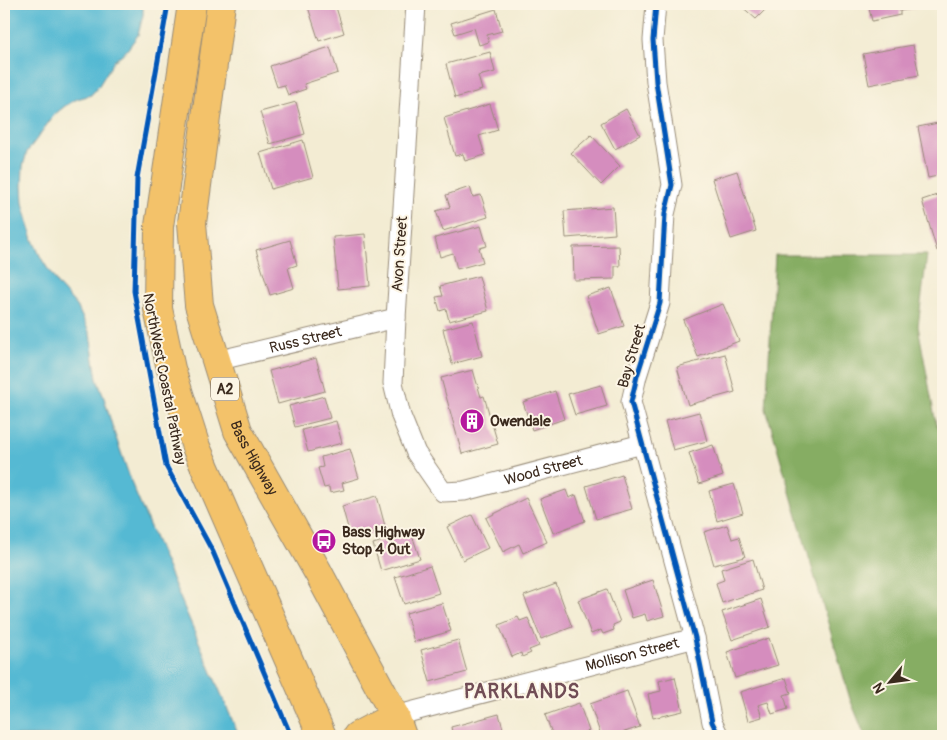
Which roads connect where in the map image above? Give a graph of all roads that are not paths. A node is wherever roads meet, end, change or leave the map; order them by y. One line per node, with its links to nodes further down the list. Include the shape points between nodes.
1 (192, 4): 11 (highway, via 159,226 158,309 171,369 196,446)
2 (221, 4): 6 (highway, Bass Highway / A2, via 192,224 199,305)
3 (416, 4): 5 (street, Avon Street)
4 (656, 4): 7 (street, Bay Street, via 653,40 656,82 672,185 665,214 660,303 631,402)
5 (396, 318): 6 (street, Russ Street); 8 (street, Avon Street, via 393,383 401,416 416,452)
6 (216, 361): 10 (highway, Bass Highway / A2, via 238,431)
7 (642, 444): 8 (street, Wood Street, via 464,491); 9 (street, Bay Street)
8 (442, 492)
9 (695, 638): 10 (street, Mollison Street); 13 (street, Bay Street, via 712,722)
10 (399, 726): 12 (highway)
11 (322, 736)
12 (358, 736)
13 (719, 736)

